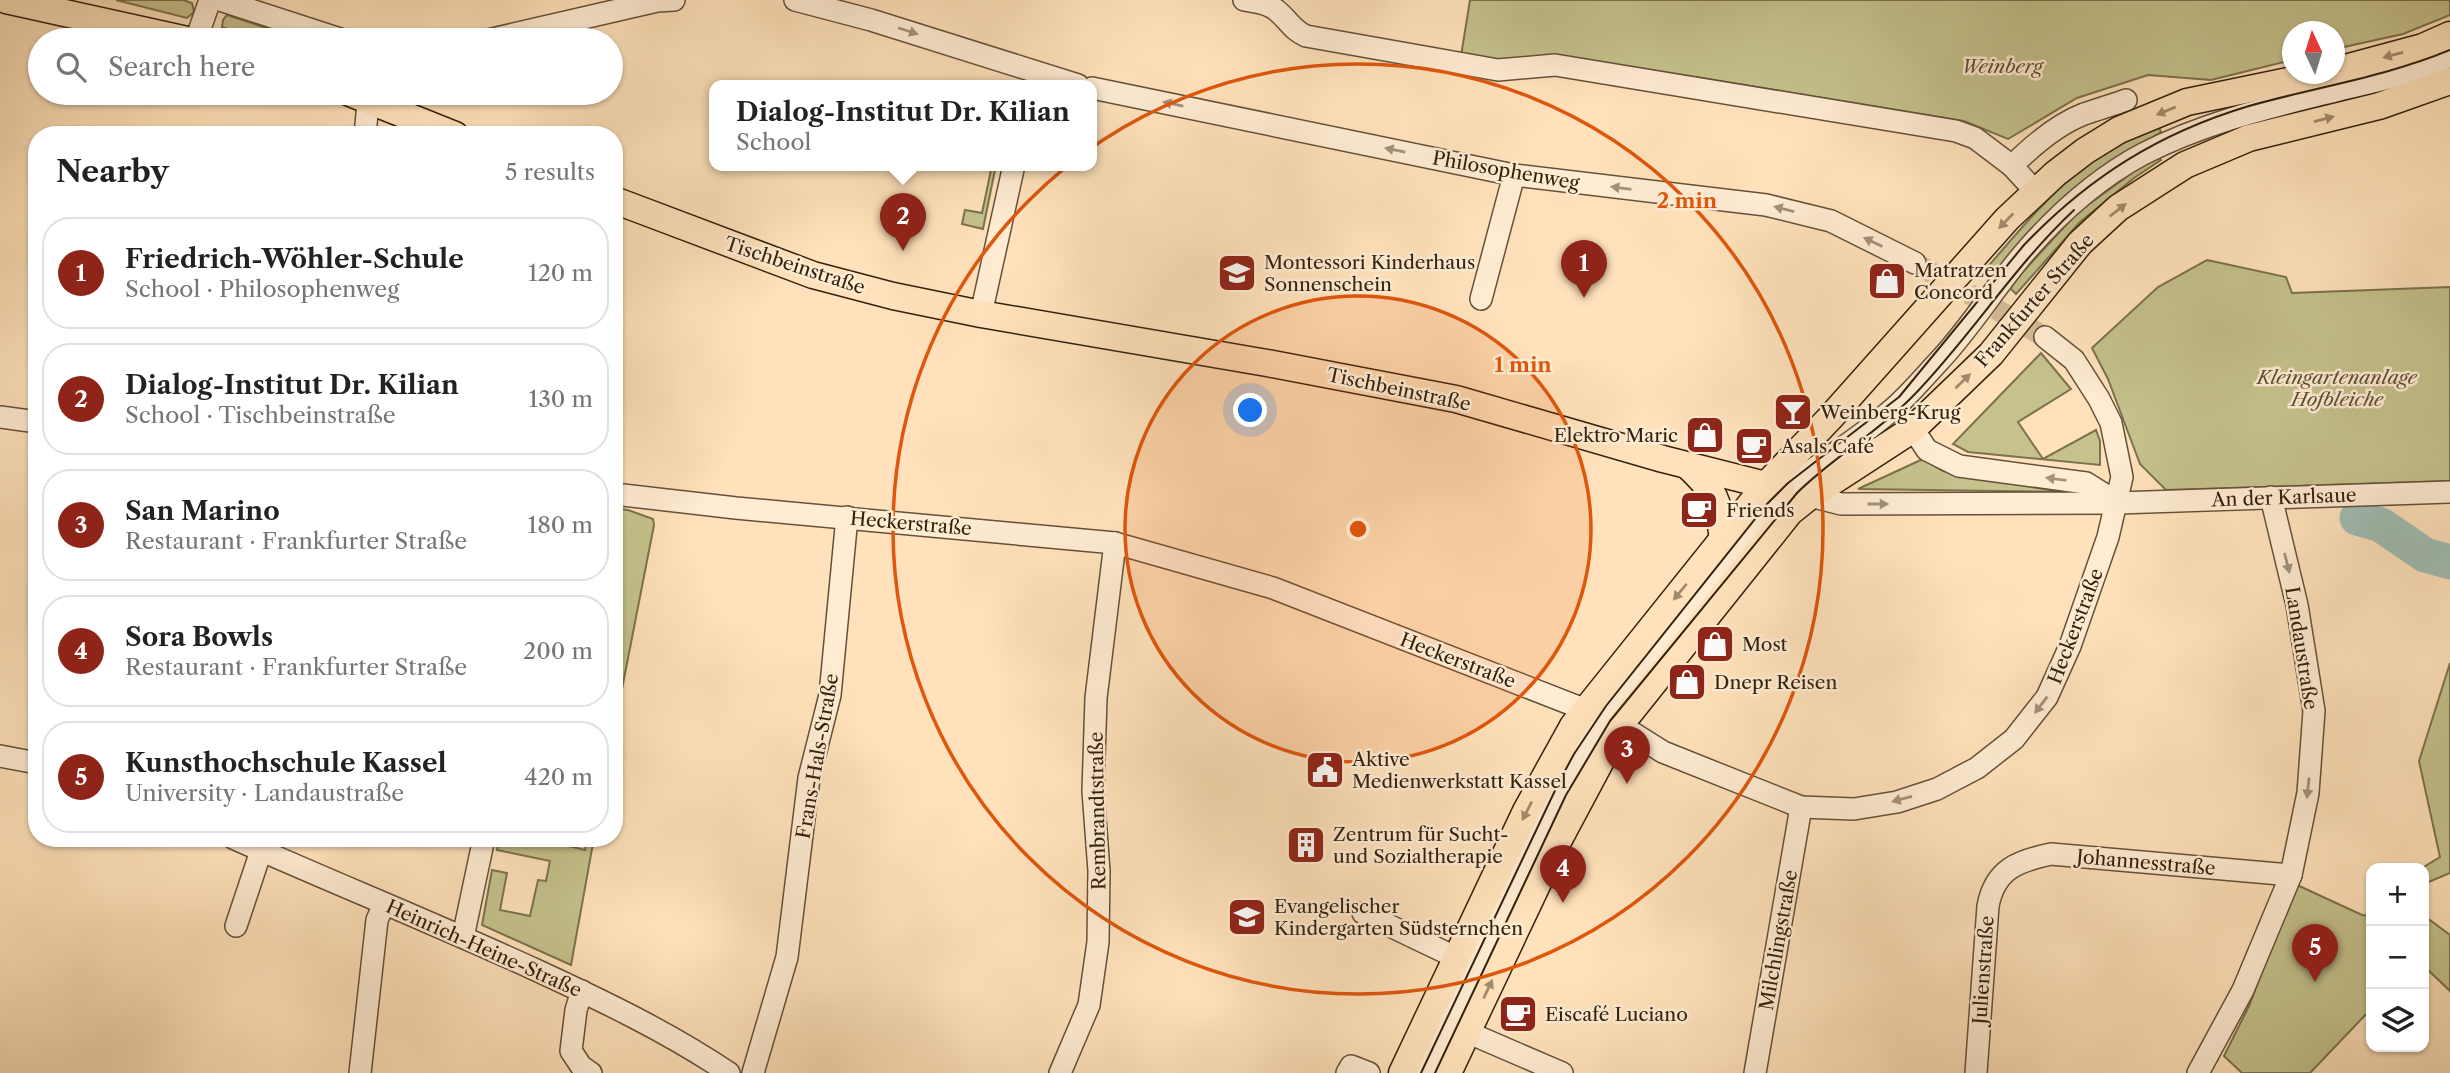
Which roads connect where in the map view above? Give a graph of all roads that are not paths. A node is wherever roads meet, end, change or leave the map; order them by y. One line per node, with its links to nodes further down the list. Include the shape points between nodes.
1 (6, 0): 7 (main road)
2 (209, 0): 8 (street)
3 (220, 0): 9 (street)
4 (674, 0): 10 (street)
5 (795, 0): 14 (street, one-way to 14, via 871,20)
6 (1244, 0): 25 (street, via 1267,4 1294,31 1306,36 1498,71 1555,65 1956,131 1975,138)
7 (133, 28)
8 (200, 28)
9 (306, 28)
10 (540, 28)
11 (2450, 35): 13 (main road, one-way to 13)
12 (2450, 56): 24 (street, via 2385,79 2231,117)
13 (2345, 68)
14 (1034, 79)
15 (2450, 81): 36 (main road, Frankfurter Straße, one-way to 15, via 1991,354 2080,243 2118,208 2185,164 2249,138 2379,106)
16 (2282, 82): 18 (main road, Frankfurter Straße)
17 (1097, 89): 27 (street, Philosophenweg, one-way to 17)
18 (2231, 93): 24 (street); 28 (main road, Frankfurter Straße, one-way to 28, via 2187,102 2119,130 2084,151)
19 (2126, 100): 25 (street, via 2062,126)
20 (364, 105): 22 (street)
21 (386, 105): 23 (main road)
22 (365, 126)
23 (434, 126)
24 (2178, 136): 38 (street, via 2139,156 2070,206 2025,252 1942,358 1890,412)
25 (2012, 166): 28 (street)
26 (1013, 171): 32 (street)
27 (1514, 175): 30 (street, Philosophenweg, one-way to 27, via 1831,221 1766,205); 31 (street)
28 (2036, 192): 38 (main road, Frankfurter Straße, one-way to 38, via 1830,418)
29 (623, 203): 32 (main road, Tischbeinstraße, via 813,275)
30 (1915, 262)
31 (1481, 299)
32 (981, 314): 37 (main road, Tischbeinstraße, via 1456,399)
33 (2045, 337): 42 (street, via 2074,360 2111,423 2122,477)
34 (0, 417): 35 (street)
35 (28, 421)
36 (1913, 429): 38 (main road, Frankfurter Straße); 42 (street, one-way to 36, via 2086,482 1959,466 1927,450)
37 (1688, 466): 38 (main road, Tischbeinstraße); 44 (main road, via 1716,497)
38 (1788, 491): 42 (street, An der Karlsaue, one-way to 42, via 1841,504); 44 (main road, Frankfurter Straße); 46 (main road, Frankfurter Straße, via 1790,512)
39 (2450, 492): 41 (street, An der Karlsaue)
40 (623, 495): 43 (street, Heckerstraße)
41 (2270, 497): 42 (street, An der Karlsaue); 54 (street, Landaustraße, one-way to 54, via 2297,605 2314,710 2308,793)
42 (2118, 503): 49 (street, Heckerstraße, one-way to 49, via 2070,646 2047,697 2014,739 1977,768 1897,802 1854,809)
43 (847, 517): 45 (street, Heckerstraße); 65 (street, Frans-Hals-Straße, via 830,695 809,778 787,957)
44 (1723, 539): 46 (main road, Frankfurter Straße, one-way to 46)
45 (1115, 543): 46 (street, Heckerstraße, via 1273,588); 66 (street, Rembrandtstraße, via 1096,698 1093,791 1098,942 1089,1004)
46 (1603, 717): 49 (street, Heckerstraße, via 1664,752); 59 (main road, Frankfurter Straße, one-way to 59, via 1573,726); 61 (main road, Frankfurter Straße, via 1555,847)
47 (0, 757): 48 (street)
48 (28, 762)
49 (1801, 807): 73 (street, Milchlingstraße)
50 (252, 847): 52 (street, Heinrich-Heine-Straße)
51 (482, 847): 58 (street)
52 (261, 851): 55 (street, Heinrich-Heine-Straße); 57 (street)
53 (2005, 872): 54 (street, Johannesstraße, via 2027,859 2051,854); 74 (street, Julienstraße, via 1991,887 1988,906)
54 (2291, 875): 75 (street, Landaustraße, via 2243,990)
55 (384, 904): 58 (street, Heinrich-Heine-Straße); 62 (street, via 377,920)
56 (1363, 913): 59 (street)
57 (236, 926)
58 (463, 937): 60 (street, Heinrich-Heine-Straße)
59 (1457, 958): 61 (main road, Frankfurter Straße)
60 (582, 991): 63 (street, via 571,1051); 64 (street, Heinrich-Heine-Straße, via 658,1029)
61 (1449, 1024): 69 (main road, Frankfurter Straße); 70 (street); 71 (main road, Frankfurter Straße); 72 (street)
62 (360, 1073)
63 (592, 1073)
64 (729, 1073)
65 (753, 1073)
66 (1060, 1073)
67 (1347, 1073): 68 (street, via 1350,1066)
68 (1369, 1073)
69 (1402, 1073)
70 (1426, 1073)
71 (1448, 1073)
72 (1562, 1073)
73 (1755, 1073)
74 (1976, 1073)
75 (2198, 1073)

